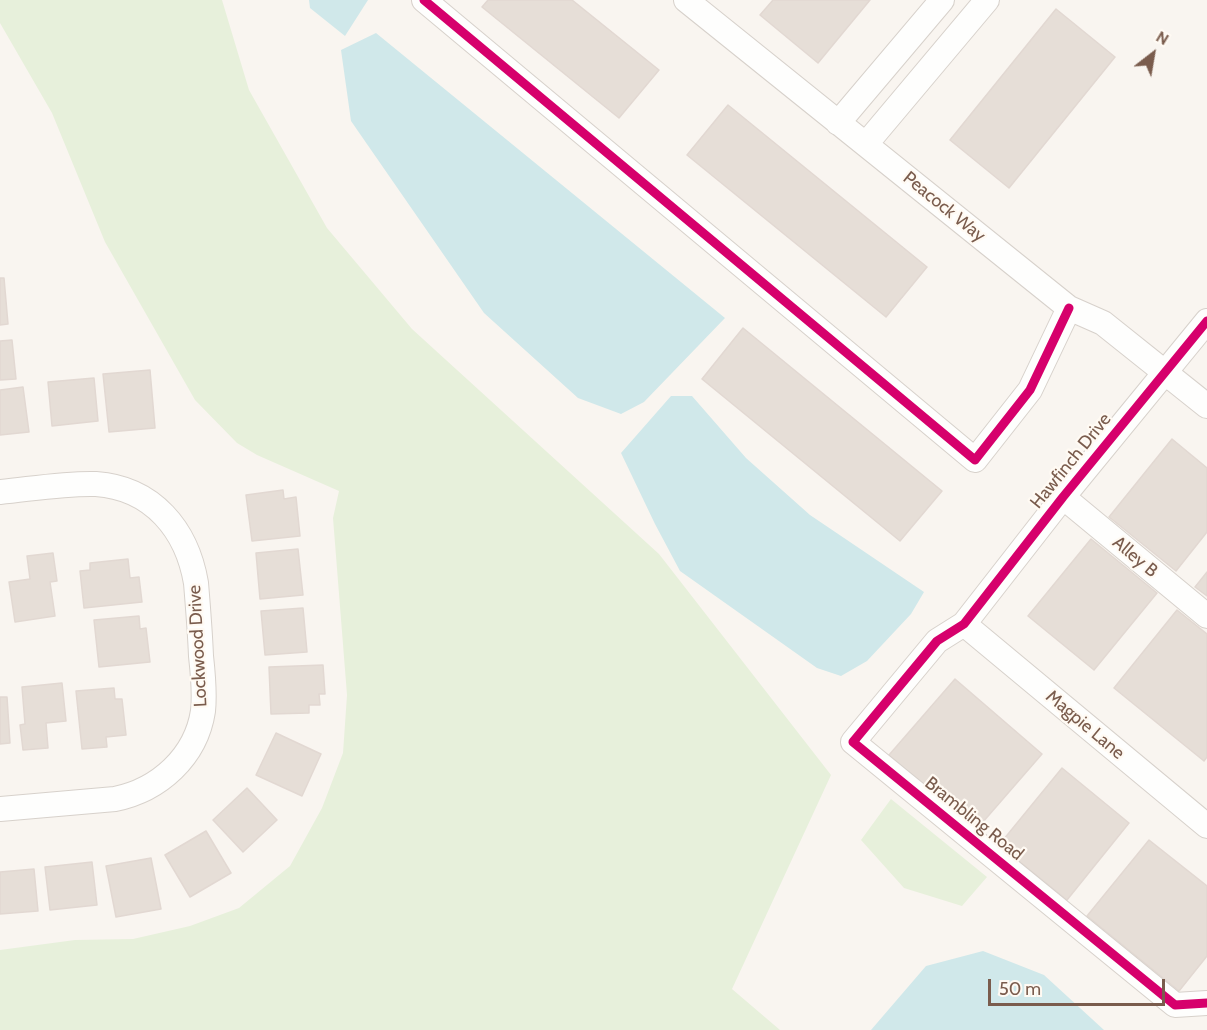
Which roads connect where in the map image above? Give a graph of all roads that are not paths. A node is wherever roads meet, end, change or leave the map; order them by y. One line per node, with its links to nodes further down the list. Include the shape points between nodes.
1 (424, 0): 7 (street, via 975,460 1030,390)
2 (686, 0): 5 (street, Peacock Way)
3 (942, 0): 5 (street)
4 (987, 0): 6 (street)
5 (838, 123): 6 (street, Peacock Way)
6 (866, 144): 7 (street, Peacock Way)
7 (1069, 308): 9 (street, Peacock Way, via 1103,323)
8 (1207, 321): 9 (street, Hawfinch Drive)
9 (1165, 372): 10 (street, Peacock Way); 12 (street, Hawfinch Drive)
10 (1207, 406)
11 (0, 492): 15 (street, Lockwood Drive, via 108,486 143,498 165,516 182,538 193,564 204,695 200,723 189,748 172,770 150,787 115,799)
12 (1063, 497): 13 (street, Alley B); 14 (street, Hawfinch Drive)
13 (1207, 616)
14 (964, 624): 16 (street, Magpie Lane); 17 (street, Brambling Road, via 936,641 853,742 1174,1005)
15 (0, 809)
16 (1207, 826)
17 (1207, 1003)

